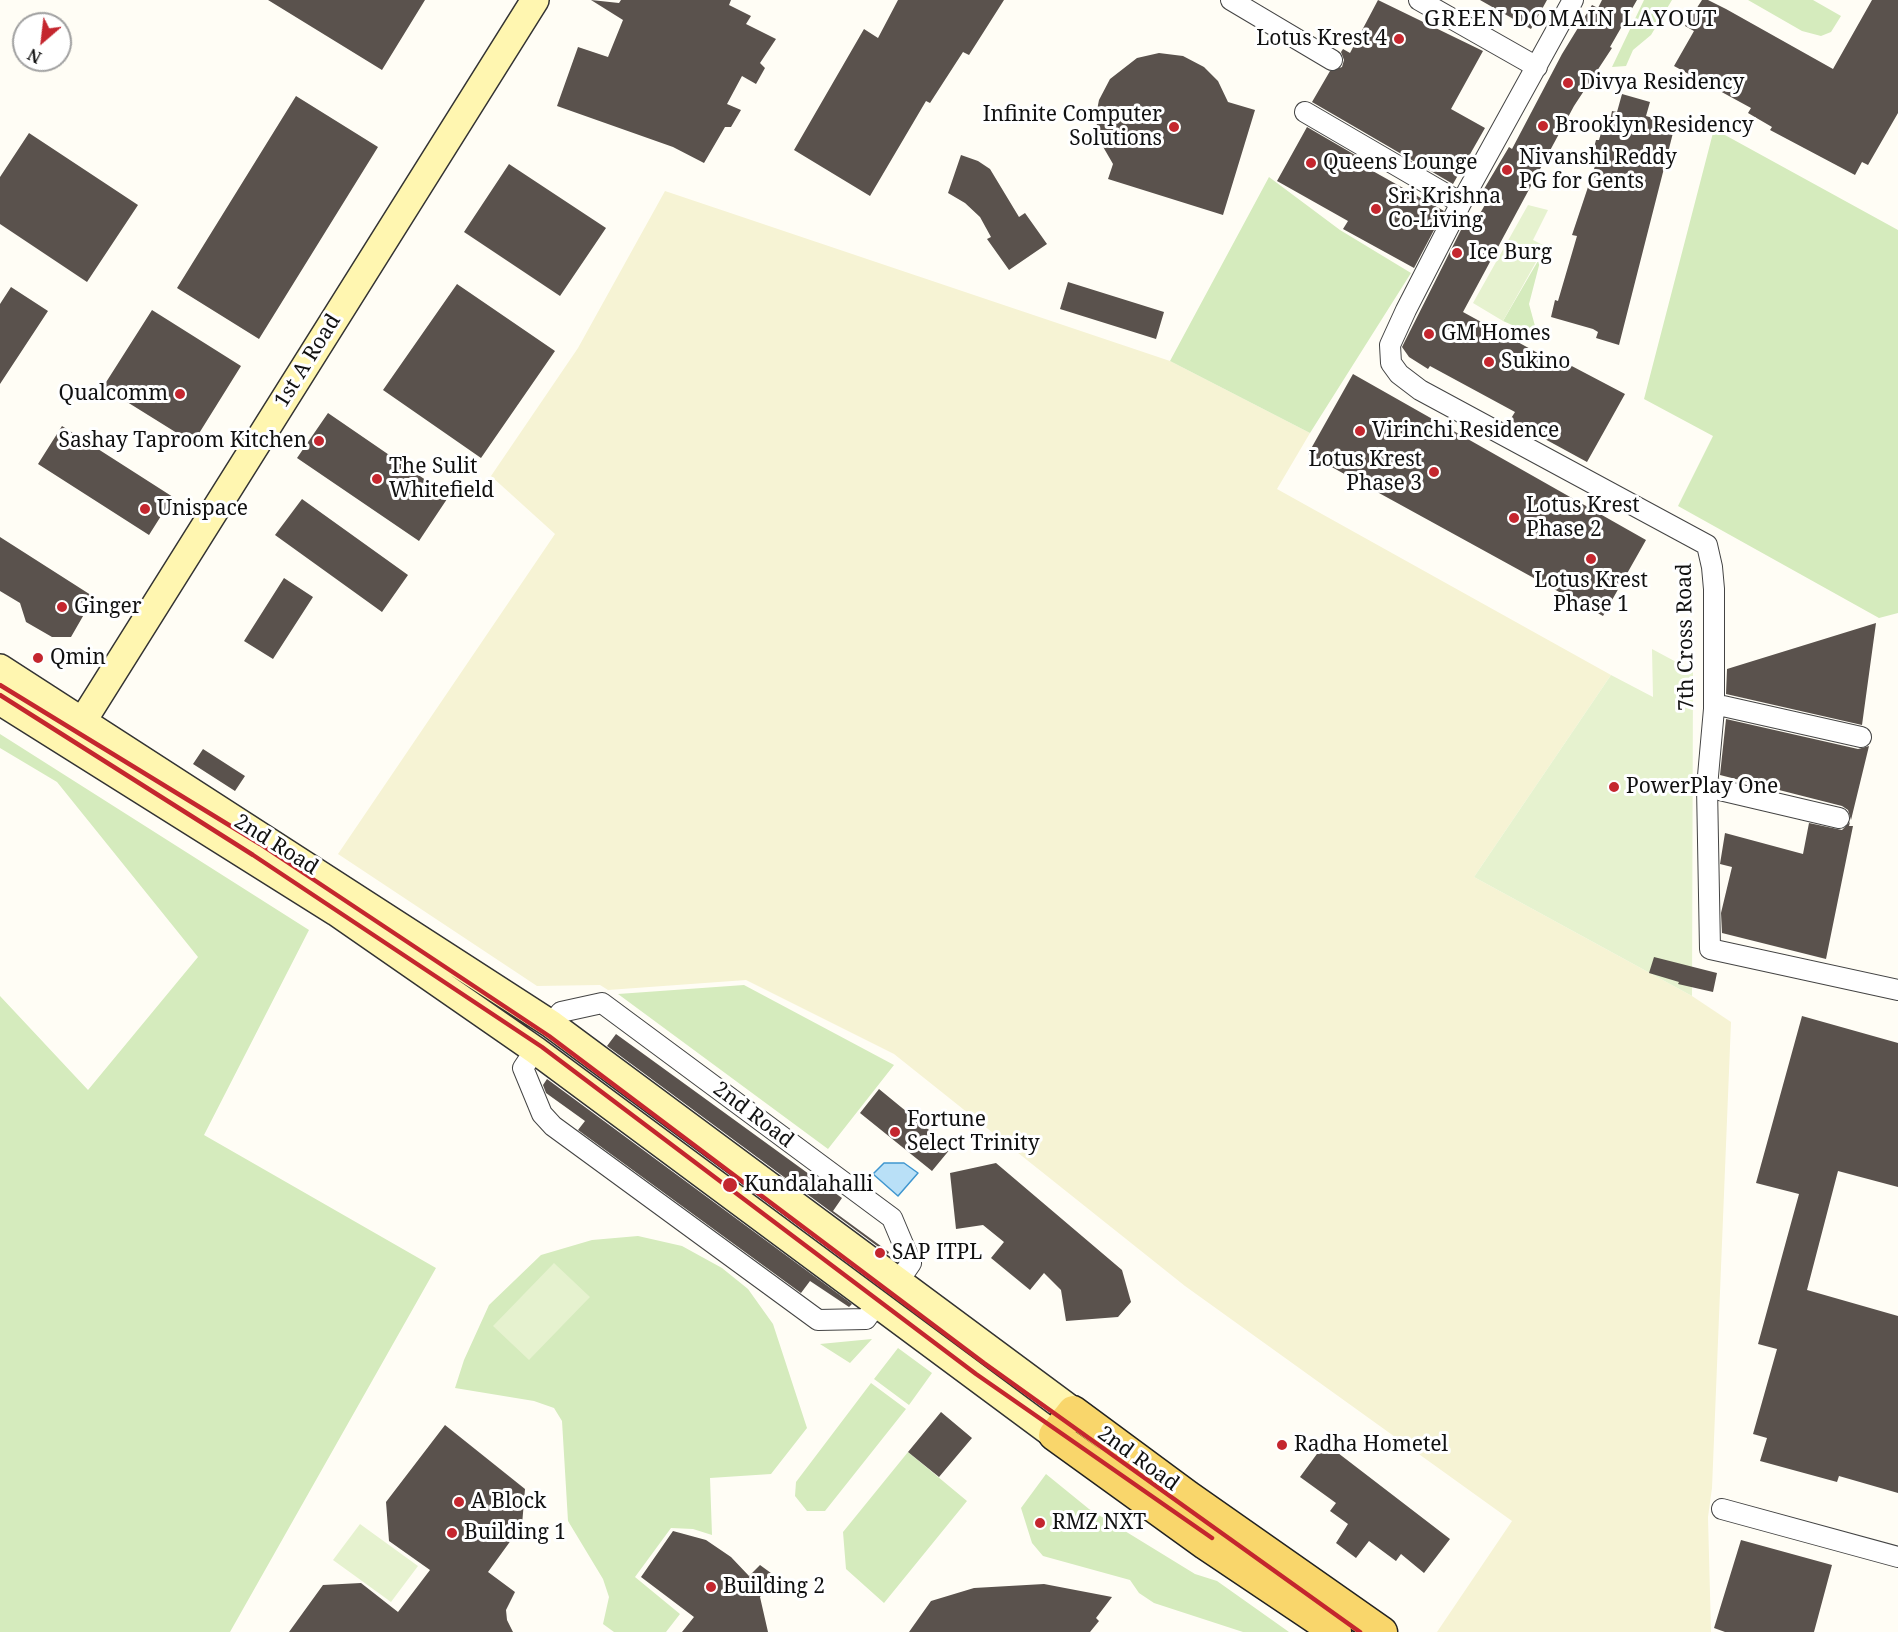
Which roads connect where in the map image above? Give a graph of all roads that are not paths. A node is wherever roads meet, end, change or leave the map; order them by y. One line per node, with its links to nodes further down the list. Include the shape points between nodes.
1 (535, 0): 12 (main road, 1st A Road)
2 (1231, 0): 5 (street)
3 (1419, 0): 6 (street)
4 (1573, 0): 6 (street, 7th Cross Road)
5 (1332, 60)
6 (1537, 67): 8 (street, 7th Cross Road)
7 (1305, 112): 8 (street)
8 (1461, 203): 11 (street, 7th Cross Road, via 1390,345 1391,363 1420,390 1707,545 1714,589)
9 (0, 668): 12 (main road, 2nd Road)
10 (0, 701): 18 (main road, 2nd Road, via 336,912)
11 (1714, 704): 13 (street); 14 (street, 7th Cross Road)
12 (82, 722): 17 (main road, 2nd Road)
13 (1861, 737)
14 (1707, 787): 15 (street); 16 (street, 7th Cross Road, via 1710,949)
15 (1839, 818)
16 (1898, 990)
17 (551, 1024): 19 (main road, 2nd Road); 19 (street, 2nd Road, via 561,1012 602,1003 892,1218 911,1263)
18 (535, 1050): 20 (main road, 2nd Road); 20 (street, via 523,1068 542,1114 553,1126 818,1320 866,1319)
19 (898, 1282): 21 (main road, 2nd Road)
20 (878, 1302): 22 (main road, 2nd Road)
21 (1073, 1411): 22 (main road); 26 (main road, 2nd Road)
22 (1054, 1436): 25 (main road, 2nd Road)
23 (1722, 1509): 24 (street)
24 (1898, 1557)
25 (1336, 1632)
26 (1382, 1632)

